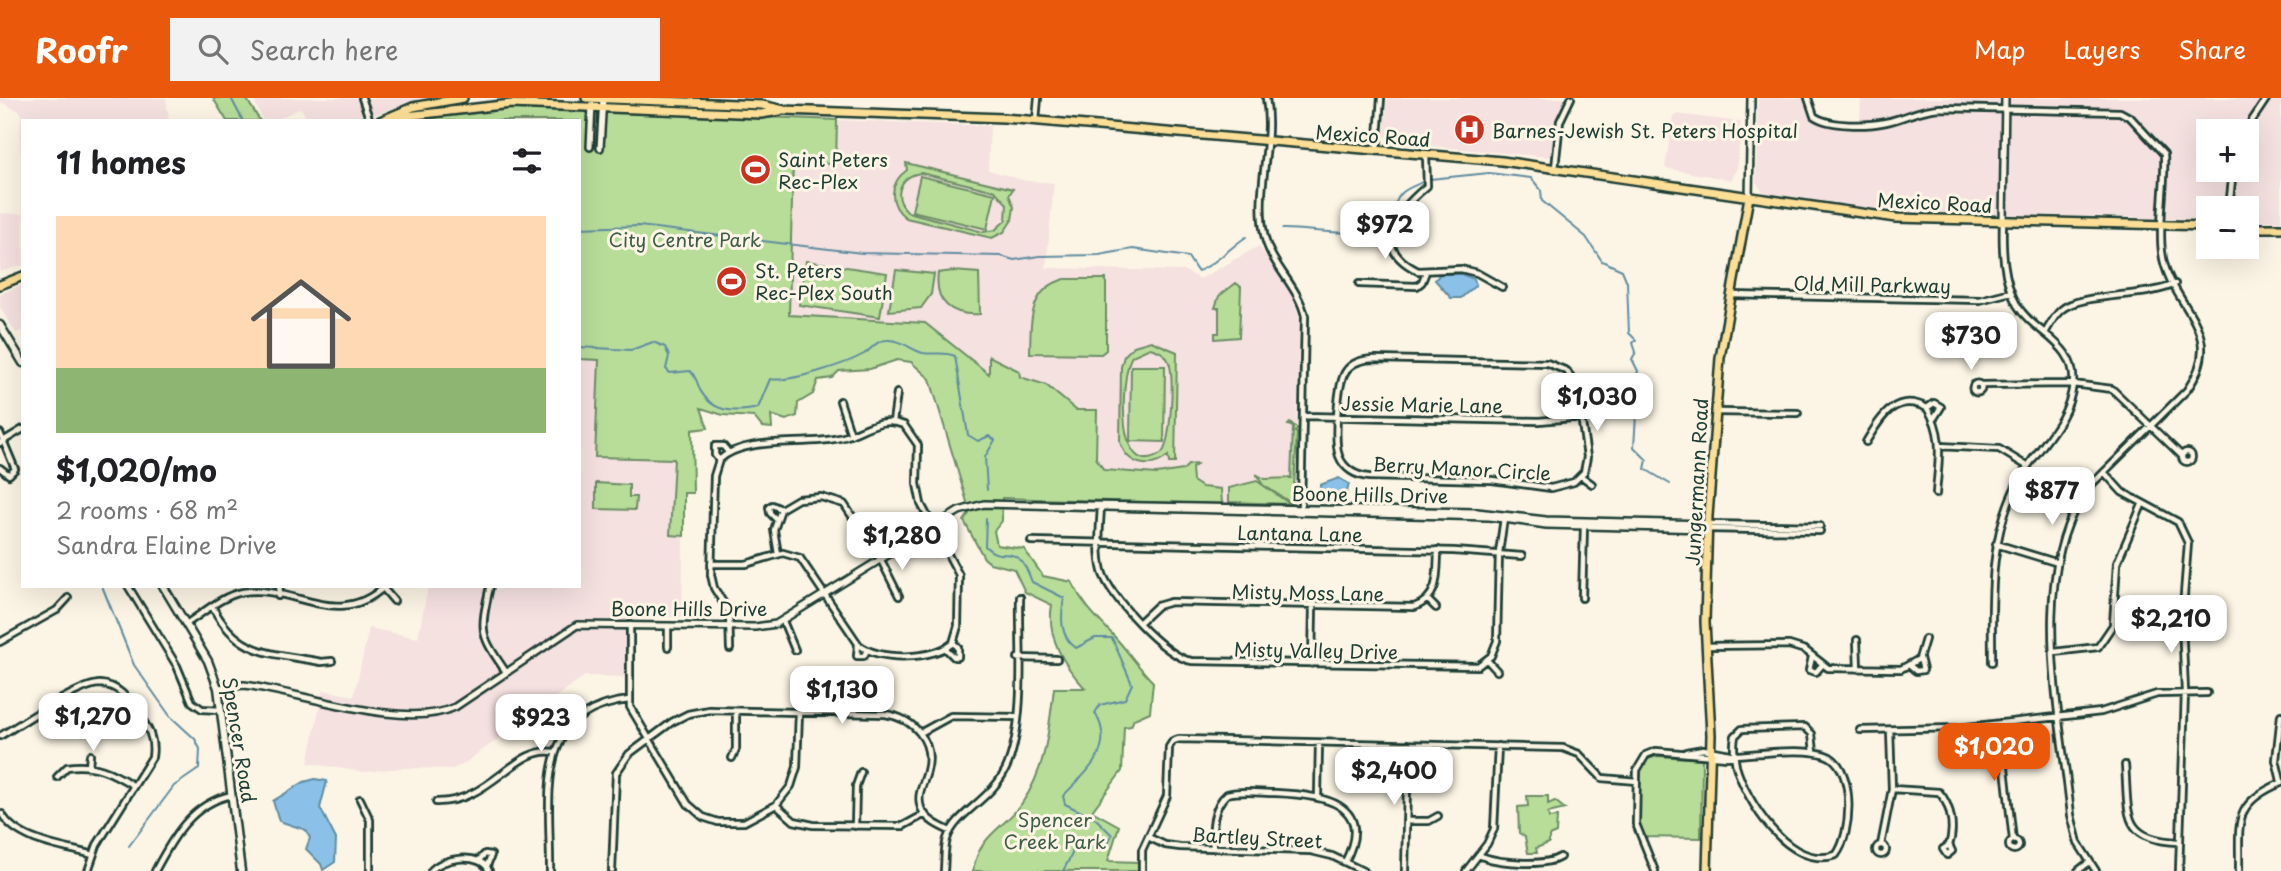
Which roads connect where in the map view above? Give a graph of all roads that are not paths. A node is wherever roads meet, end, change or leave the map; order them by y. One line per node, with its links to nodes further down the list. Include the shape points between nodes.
1 (362, 98): 19 (street)
2 (463, 98): 18 (main road, Mexico Road, via 413,107)
3 (586, 98): 4 (main road, Mexico Road)
4 (593, 98): 5 (main road, Mexico Road); 14 (street)
5 (603, 98): 15 (street); 17 (main road, Mexico Road)
6 (1038, 98): 21 (street)
7 (1266, 98): 22 (street)
8 (1381, 98): 25 (street)
9 (1571, 98): 27 (street, via 1560,121)
10 (1751, 98): 28 (street, Jungermann Road)
11 (1808, 98): 16 (street, via 1814,116 1829,122 1886,122 1932,108)
12 (2005, 98): 16 (street)
13 (2267, 98): 20 (street)
14 (592, 107): 15 (main road, Mexico Road); 18 (main road, Mexico Road, via 495,104); 23 (street)
15 (602, 108): 17 (main road, Mexico Road, via 761,114); 24 (street)
16 (2005, 109): 29 (street); 30 (street, via 2115,111 2131,118 2164,154)
17 (785, 110): 21 (main road, Mexico Road)
18 (388, 118)
19 (369, 119)
20 (2253, 119)
21 (1036, 121): 22 (main road, Mexico Road)
22 (1268, 142): 25 (main road, Mexico Road); 56 (street, via 1263,232 1303,307)
23 (590, 147)
24 (600, 148)
25 (1377, 151): 26 (main road, Mexico Road)
26 (1426, 155): 27 (main road, Mexico Road); 34 (street, via 1427,186 1398,216 1390,239 1394,253 1404,263)
27 (1555, 168): 28 (main road, Mexico Road)
28 (1749, 197): 29 (main road, Mexico Road, via 1895,218); 41 (main road, Jungermann Road)
29 (2003, 222): 30 (main road, Mexico Road); 40 (street)
30 (2163, 225): 31 (main road, Mexico Road); 36 (street, via 2164,262)
31 (2196, 226)
32 (2259, 228): 33 (main road)
33 (2281, 228)
34 (1426, 272): 38 (street, via 1417,286); 39 (street, via 1461,269)
35 (21, 277): 37 (main road)
36 (2175, 284): 43 (street, via 2155,292 2068,305); 61 (street, via 2196,321 2203,358 2187,390)
37 (0, 285)
38 (1359, 285)
39 (1502, 287)
40 (2011, 292): 41 (street, Old Mill Parkway, via 1980,300); 43 (street, via 2028,320)
41 (1731, 295): 54 (main road, Jungermann Road)
42 (0, 325): 44 (main road)
43 (2045, 333): 49 (street, via 2067,354)
44 (21, 360)
45 (1343, 361): 47 (street)
46 (1573, 365): 48 (street)
47 (1349, 367): 48 (street, via 1364,360 1389,360 1547,363); 57 (street, Berry Manor Circle, via 1339,387)
48 (1567, 371): 58 (street, via 1576,383)
49 (2073, 384): 50 (street); 61 (street, via 2112,390); 71 (street, via 2062,423)
50 (1981, 385)
51 (897, 393): 60 (street)
52 (840, 401): 64 (street)
53 (1927, 408): 59 (street); 59 (street, via 1934,403 1941,407); 66 (street, via 1908,403 1894,406 1882,415)
54 (1715, 412): 55 (street); 85 (main road, Jungermann Road)
55 (1798, 414)
56 (1304, 416): 57 (street, Jessie Marie Lane); 80 (street)
57 (1339, 416): 58 (street, Jessie Marie Lane, via 1539,421); 74 (street, Berry Manor Circle, via 1340,457 1362,476 1492,480 1559,488)
58 (1582, 417): 74 (street, via 1587,457)
59 (1934, 418): 67 (street)
60 (892, 422): 64 (street, via 877,423); 84 (street, via 904,425 916,440 918,492)
61 (2150, 426): 69 (street); 73 (street)
62 (21, 430): 65 (street)
63 (0, 433): 65 (street)
64 (851, 435): 68 (street)
65 (2, 441): 72 (street, via 15,469 9,475)
66 (1866, 442)
67 (1938, 446): 71 (street, via 1999,449); 76 (street)
68 (728, 452): 70 (street); 70 (street, via 715,446)
69 (2182, 456)
70 (719, 460): 96 (street, via 713,475)
71 (2027, 466): 89 (street)
72 (0, 468)
73 (2104, 472): 77 (street); 95 (street, via 2075,505)
74 (1581, 476): 75 (street)
75 (1592, 484)
76 (1936, 494)
77 (2142, 505): 131 (street, via 2119,556 2113,625 2105,640 2088,650); 146 (street, via 2178,522 2188,542 2182,621)
78 (1101, 506): 80 (street, Boone Hills Drive); 84 (street, Boone Hills Drive, via 971,506); 88 (street, Misty Valley Drive)
79 (781, 509): 82 (street); 82 (street, via 769,507); 94 (street, via 798,499 839,501)
80 (1301, 511): 81 (street, Boone Hills Drive)
81 (1504, 516): 83 (street, Boone Hills Drive, via 1537,524); 91 (street)
82 (776, 519): 92 (street)
83 (1584, 524): 85 (street, Boone Hills Drive); 108 (street)
84 (933, 527): 94 (street, Boone Hills Drive); 124 (street, via 959,575)
85 (1708, 527): 86 (street); 125 (main road, Jungermann Road)
86 (1820, 528)
87 (1031, 541): 88 (street, Lantana Lane)
88 (1100, 542): 90 (street, Lantana Lane); 115 (street, Misty Valley Drive, via 1104,579)
89 (1996, 544): 95 (street); 138 (street)
90 (1438, 550): 91 (street, Lantana Lane); 109 (street, via 1437,583)
91 (1499, 553): 93 (street, Lantana Lane); 136 (street, via 1497,641)
92 (778, 554): 96 (street, via 746,565); 103 (street, via 794,555 805,562)
93 (1522, 556)
94 (881, 560): 103 (street, Boone Hills Drive); 105 (street)
95 (2055, 562): 131 (street)
96 (712, 564): 119 (street, via 712,580 728,608)
97 (129, 588): 149 (street, via 177,666 192,702 202,709)
98 (164, 588): 116 (main road, Spencer Road)
99 (280, 588): 104 (street)
100 (383, 588): 104 (street, via 362,602 341,606)
101 (385, 588): 110 (street)
102 (490, 588): 144 (street, via 482,629 488,647)
103 (827, 594): 114 (street, Boone Hills Drive); 123 (street)
104 (278, 596): 111 (street, via 240,593)
105 (899, 596)
106 (1020, 597): 133 (street)
107 (68, 598): 122 (street, via 57,610)
108 (1582, 598)
109 (1427, 599): 112 (street, Misty Moss Lane, via 1408,608); 113 (street)
110 (394, 601)
111 (212, 606): 116 (street); 137 (street, via 240,643)
112 (1313, 606): 115 (street, Misty Moss Lane, via 1171,602 1157,606); 139 (street)
113 (1436, 608)
114 (783, 621): 119 (street, Boone Hills Drive, via 762,627); 129 (street)
115 (1140, 622): 139 (street, Misty Valley Drive, via 1170,652 1187,661)
116 (186, 624): 145 (main road, Spencer Road)
117 (630, 625): 118 (street, Boone Hills Drive); 144 (street, Boone Hills Drive, via 577,625); 148 (street)
118 (668, 626): 119 (street, Boone Hills Drive); 126 (street)
119 (730, 627): 127 (street)
120 (1925, 639): 134 (street)
121 (1857, 640): 142 (street)
122 (0, 642)
123 (858, 643): 130 (street); 130 (street, via 857,656 864,656)
124 (953, 643): 128 (street); 128 (street, via 958,657)
125 (1706, 646): 132 (street, via 1799,646); 166 (main road, Jungermann Road)
126 (668, 647)
127 (730, 649)
128 (946, 649): 130 (street, via 920,654)
129 (794, 650)
130 (867, 650)
131 (2054, 652): 153 (street)
132 (1812, 657): 140 (street); 140 (street, via 1811,672)
133 (1018, 658): 135 (street); 154 (street)
134 (1920, 658): 141 (street); 141 (street, via 1923,670)
135 (1057, 659)
136 (1487, 660): 139 (street, Misty Valley Drive, via 1465,668); 143 (street)
137 (332, 661)
138 (1992, 662)
139 (1312, 664)
140 (1822, 665): 142 (street)
141 (1910, 666): 142 (street)
142 (1858, 669)
143 (1497, 671)
144 (506, 672): 145 (street, Boone Hills Drive, via 456,707 426,716 252,687)
145 (218, 688): 149 (main road, Spencer Road)
146 (2185, 692): 147 (street); 153 (street, via 2145,695 2101,712); 192 (street)
147 (2207, 693)
148 (629, 700): 160 (street); 164 (street, via 583,716 566,729)
149 (221, 710): 178 (main road, Spencer Road)
150 (736, 710): 151 (street); 160 (street, via 688,714); 169 (street)
151 (799, 712): 158 (street, via 893,715); 182 (street, via 796,767 791,786)
152 (2281, 715): 175 (street, via 2276,760)
153 (2060, 716): 155 (street); 201 (street, via 2072,823)
154 (1017, 717): 158 (street, via 951,716); 189 (street, via 1009,761 999,782)
155 (2000, 723): 157 (street); 191 (street)
156 (1860, 730): 157 (street)
157 (1891, 730): 177 (street)
158 (920, 733): 184 (street, via 929,759 920,792)
159 (0, 736): 176 (street, via 86,687 108,686 125,696 151,734 152,757)
160 (648, 740): 182 (street, via 688,804 703,817 744,822); 210 (street, via 629,754 616,773)
161 (1319, 743): 162 (street); 179 (street); 190 (street, via 1173,741 1167,796)
162 (1408, 744): 163 (street); 186 (street)
163 (1498, 746): 174 (street, via 1568,748 1602,778); 197 (street, via 1495,821)
164 (554, 752): 181 (street, via 535,752 467,798); 209 (street)
165 (1814, 752): 168 (street); 168 (street, via 1808,728 1779,727 1739,730 1734,739); 202 (street, via 1838,764 1849,789 1842,844)
166 (1711, 753): 168 (street); 174 (street, via 1656,751 1638,766); 217 (main road, Jungermann Road)
167 (90, 755): 171 (street)
168 (1735, 755): 188 (street)
169 (732, 758)
170 (2125, 765): 192 (street, via 2129,815 2135,829 2154,841)
171 (89, 766): 173 (street, via 67,767); 176 (street, via 107,770)
172 (862, 772): 187 (street, via 856,786)
173 (57, 777)
174 (1637, 781): 216 (street, via 1636,829)
175 (2281, 782): 221 (street, via 2255,795 2243,809)
176 (134, 786): 196 (street)
177 (1892, 789): 193 (street); 194 (street, via 1939,792 1948,807)
178 (233, 795): 204 (street, via 212,800 195,811); 206 (main road, Spencer Road)
179 (1318, 796): 195 (street, via 1227,794 1214,818); 200 (street, via 1342,807 1352,818 1354,838)
180 (360, 799): 207 (street, via 370,820)
181 (436, 802)
182 (776, 805): 187 (street, via 800,823)
183 (2, 814): 196 (street, via 12,826 48,844)
184 (925, 814): 187 (street, via 903,826); 189 (street)
185 (1438, 816): 186 (street, via 1429,821)
186 (1406, 821): 214 (street)
187 (855, 826)
188 (1761, 827)
189 (950, 831): 211 (street)
190 (1149, 837): 195 (street, Bartley Street, via 1171,846); 212 (street)
191 (2013, 840)
192 (2179, 842): 220 (street)
193 (1881, 845)
194 (1949, 845)
195 (1213, 848): 200 (street, Bartley Street, via 1311,851)
196 (93, 855): 205 (street)
197 (1479, 855): 198 (street, via 1495,862 1548,862); 215 (street)
198 (1560, 857)
199 (479, 860): 203 (street); 203 (street, via 491,855); 208 (street, via 442,863)
200 (1345, 862): 213 (street, Bartley Street)
201 (2088, 863): 218 (street); 219 (street)
202 (1823, 865)
203 (488, 869)
204 (157, 870)
205 (88, 871)
206 (241, 871)
207 (370, 871)
208 (431, 871)
209 (550, 871)
210 (612, 871)
211 (944, 871)
212 (1142, 871)
213 (1363, 871)
214 (1405, 871)
215 (1466, 871)
216 (1654, 871)
217 (1707, 871)
218 (2078, 871)
219 (2096, 871)
220 (2179, 871)
221 (2239, 871)

